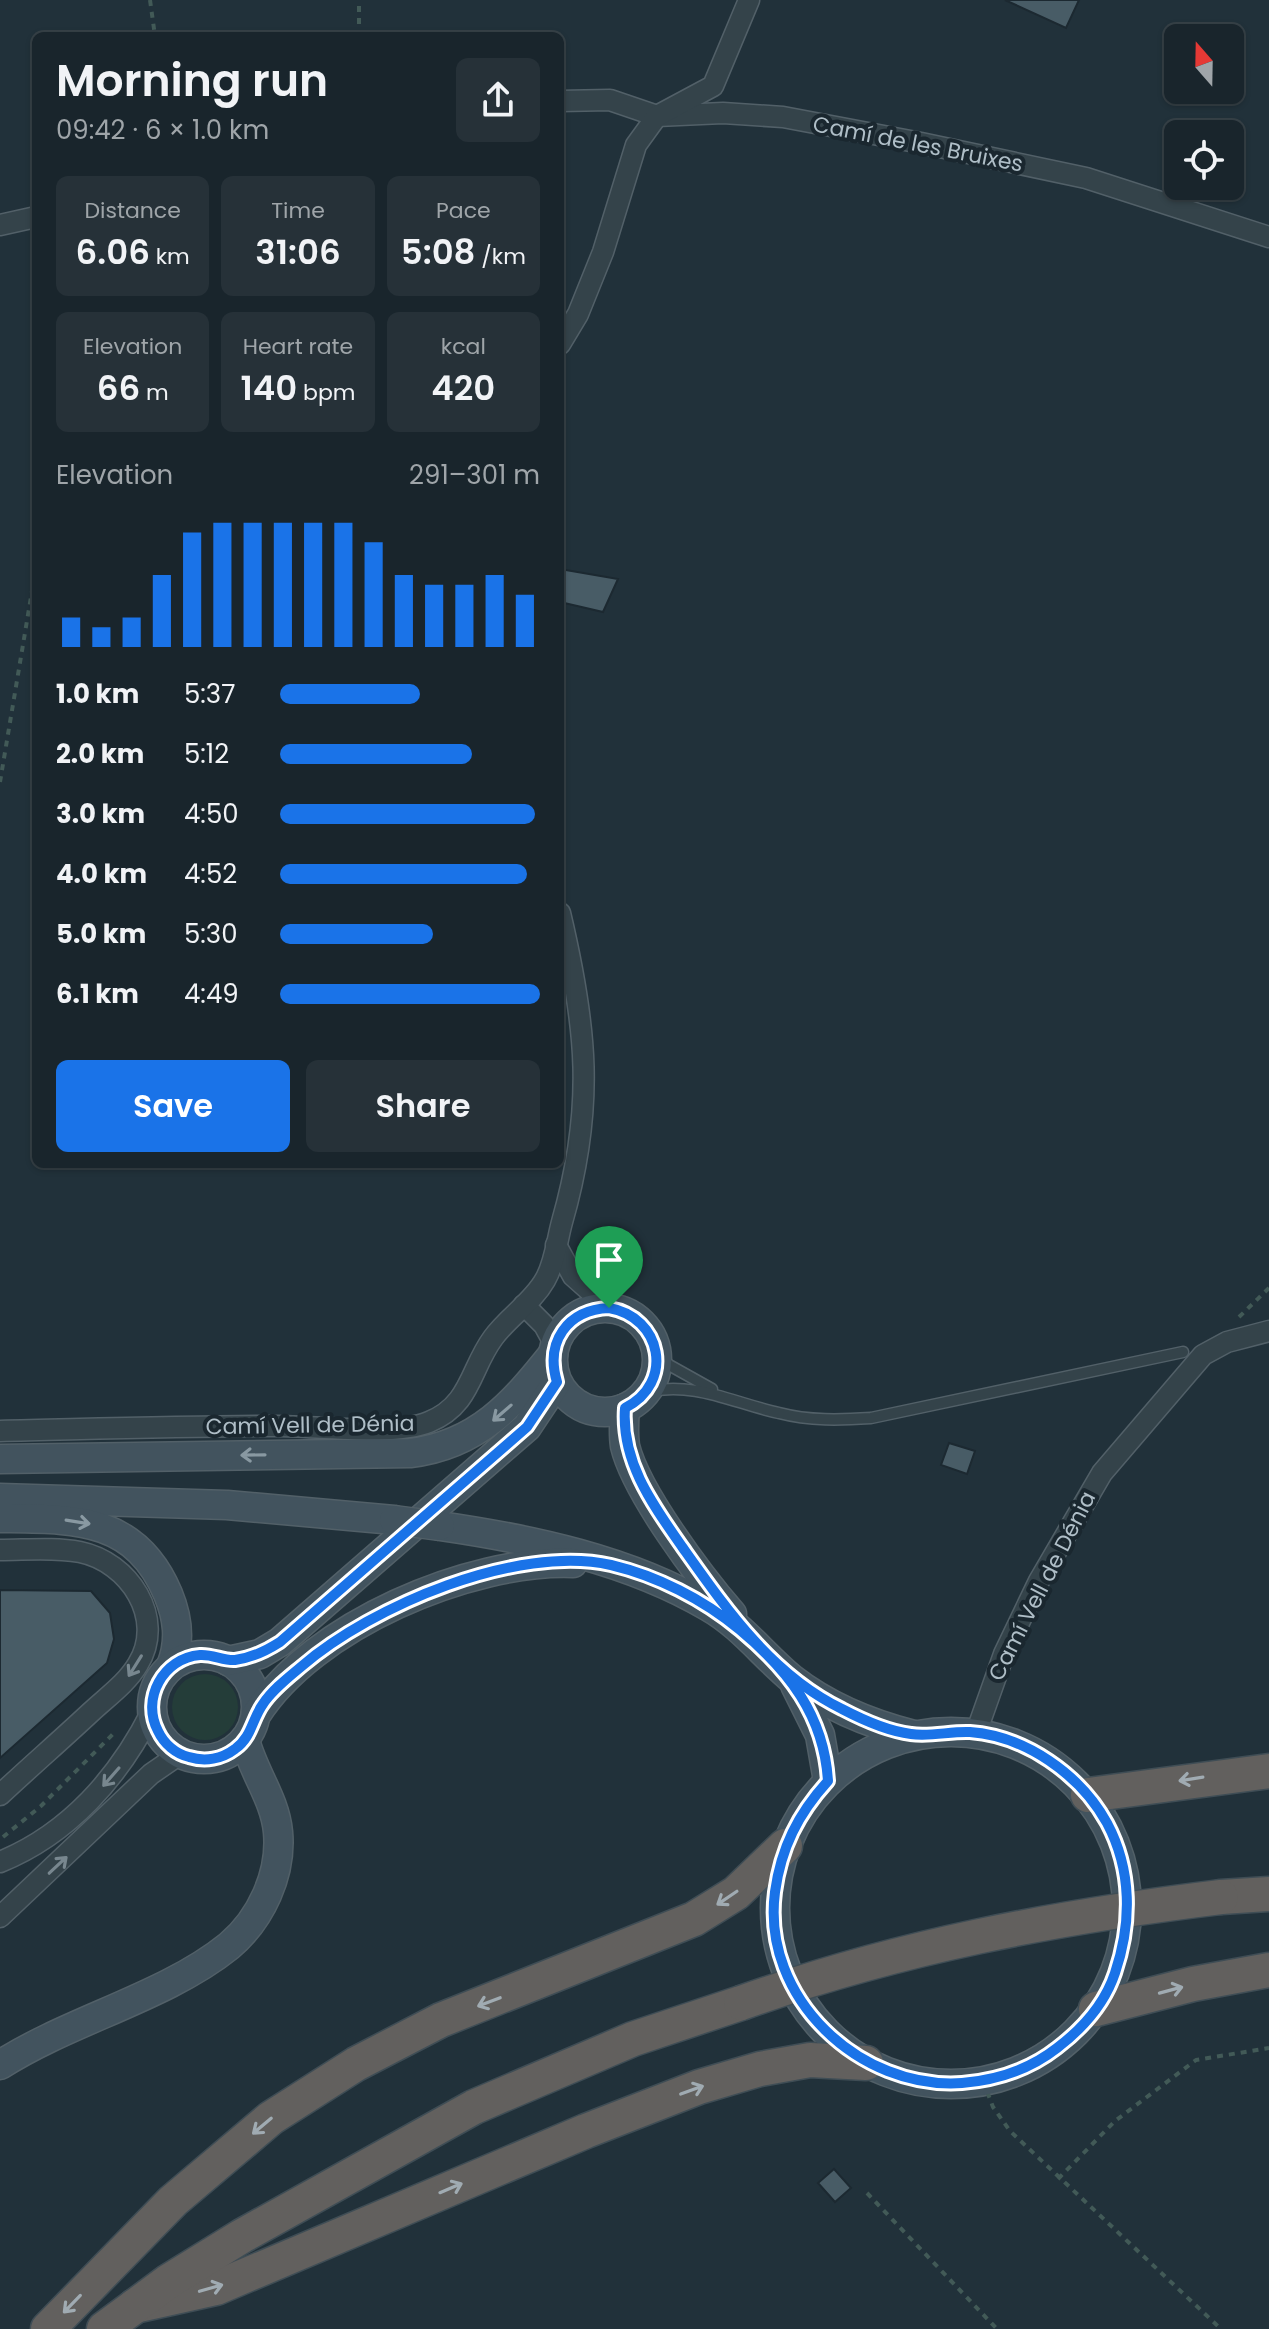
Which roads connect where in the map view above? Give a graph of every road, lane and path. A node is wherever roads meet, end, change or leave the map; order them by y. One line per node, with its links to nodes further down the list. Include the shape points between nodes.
1 (150, 0): 4 (path)
2 (359, 0): 5 (path)
3 (749, 0): 7 (street, via 713,86)
4 (154, 32)
5 (359, 32)
6 (564, 101): 7 (street, Camí de les Bruixes, via 610,100)
7 (657, 116): 10 (street, Camí de les Bruixes, via 783,117 921,143 1086,178); 11 (street, via 629,161 603,252)
8 (32, 218): 9 (street)
9 (0, 225)
10 (1269, 237)
11 (564, 337)
12 (32, 591): 13 (path)
13 (0, 782)
14 (564, 932): 15 (street, via 580,1009 585,1104 578,1166)
15 (556, 1245): 16 (street); 17 (street)
16 (547, 1277): 17 (street); 18 (street, Camí Vell de Dénia)
17 (582, 1287): 19 (street)
18 (524, 1305): 21 (street, via 544,1325); 29 (street, Camí Vell de Dénia, via 491,1340 468,1390 427,1423 397,1428)
19 (609, 1308): 21 (main road, via 581,1313 570,1321); 23 (main road, via 642,1322)
20 (1269, 1331): 43 (street, Camí Vell de Dénia, via 1227,1342 1203,1355 1102,1473 1039,1581 1004,1654)
21 (554, 1349): 24 (main road); 30 (main road, one-way to 30, via 504,1413 469,1437 434,1449)
22 (1183, 1352): 25 (lane, via 871,1418 803,1418)
23 (657, 1354): 25 (lane); 26 (main road, via 657,1367)
24 (557, 1382): 27 (main road); 28 (main road)
25 (728, 1397): 26 (lane, via 676,1388)
26 (636, 1400): 27 (main road, via 601,1412); 36 (main road, via 626,1448 648,1493 719,1599)
27 (578, 1405): 28 (main road)
28 (527, 1427): 35 (main road)
29 (0, 1431)
30 (0, 1459)
31 (0, 1498): 34 (main road, bridge, via 227,1505 394,1520 508,1538)
32 (0, 1518): 38 (main road, one-way to 38, via 99,1525 129,1540 160,1575 176,1616 178,1645)
33 (0, 1550): 50 (street, one-way to 50, via 82,1552 123,1574 139,1593 147,1626 139,1663 127,1679)
34 (608, 1565): 36 (main road, via 712,1608); 41 (main road, via 511,1569 408,1600 321,1650)
35 (280, 1642): 37 (main road, via 260,1654); 41 (main road, via 264,1665)
36 (761, 1648): 39 (main road)
37 (228, 1661): 38 (main road, via 203,1655); 41 (main road, via 243,1672)
38 (171, 1666): 40 (main road, via 156,1685)
39 (791, 1678): 44 (main road, via 845,1711); 48 (main road, via 820,1735)
40 (152, 1711): 45 (main road, via 160,1736); 54 (street, one-way to 54, via 134,1748 100,1791 44,1840)
41 (252, 1716): 46 (main road, via 225,1755); 49 (main road)
42 (119, 1728): 52 (path)
43 (976, 1733): 44 (main road); 51 (main road, via 1018,1744 1056,1765)
44 (914, 1735): 48 (main road, via 868,1752)
45 (180, 1754): 46 (main road); 56 (street, one-way to 45, via 151,1774)
46 (213, 1759): 49 (main road, via 233,1763)
47 (1269, 1771): 51 (highway, one-way to 51)
48 (828, 1781): 53 (main road)
49 (263, 1787): 61 (main road, via 277,1821 278,1855 266,1897 229,1946)
50 (0, 1795)
51 (1088, 1795): 58 (main road, via 1115,1842 1127,1884 1123,1950)
52 (0, 1839)
53 (785, 1846): 60 (main road, via 774,1896 778,1946 791,1981 826,2033); 66 (highway, one-way to 66, via 736,1893 694,1919 441,2020 356,2064 271,2118 173,2201)
54 (0, 1862)
55 (1269, 1894): 65 (highway, bridge, via 1088,1914 958,1939 837,1971 633,2039 474,2107 242,2236)
56 (0, 1917)
57 (1269, 1970): 58 (highway, one-way to 57)
58 (1096, 2009): 62 (main road, via 1047,2056)
59 (1269, 2048): 63 (path, via 1196,2060 1115,2121)
60 (866, 2063): 62 (main road, via 903,2078); 65 (highway, one-way to 60, via 216,2288 699,2087 810,2060)
61 (0, 2065)
62 (983, 2081): 63 (path, via 1010,2131)
63 (1058, 2179): 69 (path)
64 (867, 2193): 68 (path)
65 (135, 2306): 67 (highway)
66 (48, 2329)
67 (104, 2329)
68 (997, 2329)
69 (1221, 2329)

